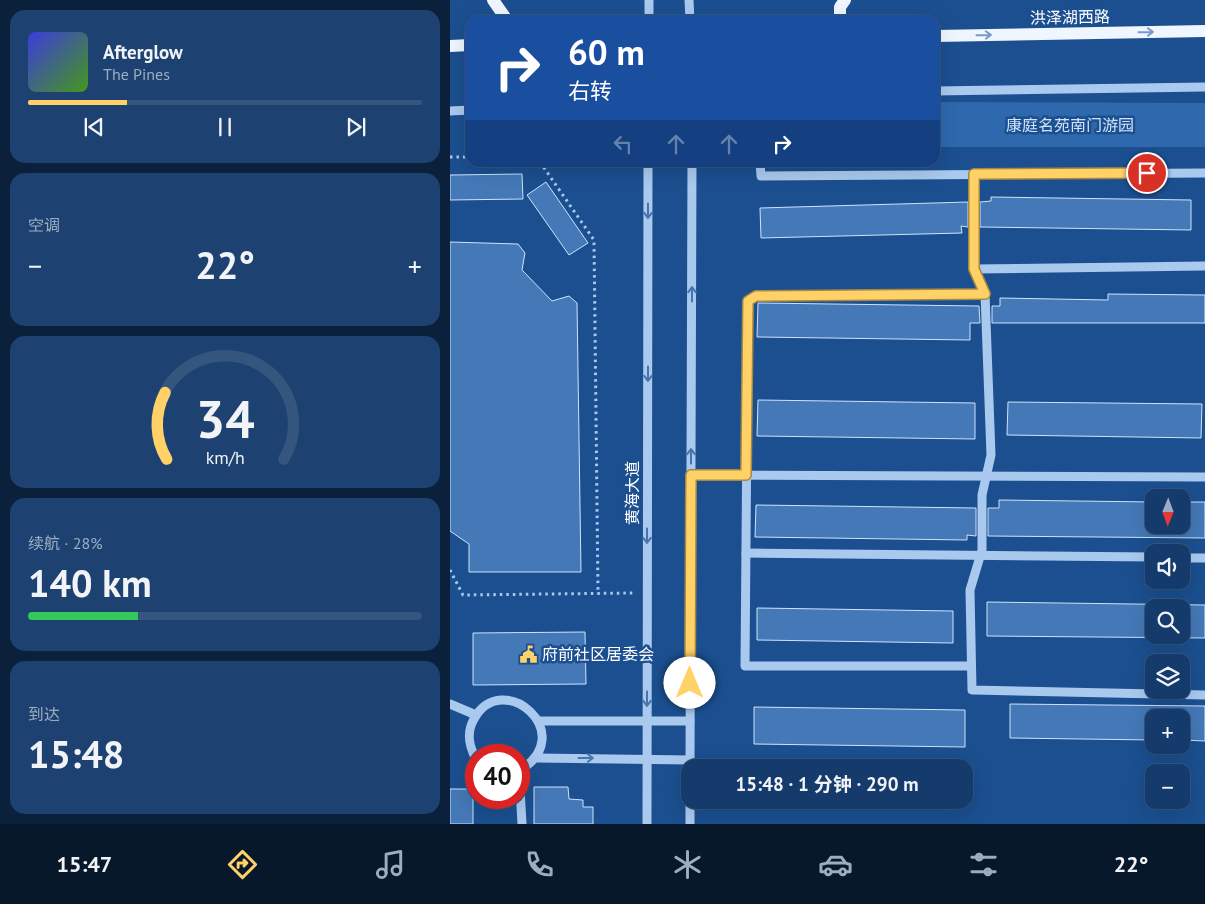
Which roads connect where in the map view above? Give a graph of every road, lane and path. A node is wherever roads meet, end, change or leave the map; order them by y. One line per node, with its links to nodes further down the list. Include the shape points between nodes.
1 (493, 0): 5 (main road)
2 (649, 0): 6 (street)
3 (690, 0): 7 (street)
4 (845, 0): 8 (main road, via 840,7)
5 (504, 15)
6 (649, 15)
7 (690, 15)
8 (840, 15)
9 (1205, 31): 10 (main road, 洪泽湖西路, one-way to 9)
10 (940, 36)
11 (465, 45): 12 (main road)
12 (450, 46)
13 (1205, 87): 14 (street)
14 (940, 91)
15 (465, 110): 16 (street)
16 (450, 111)
17 (450, 157): 18 (path)
18 (465, 157)
19 (543, 167): 39 (path, via 594,240)
20 (648, 167): 38 (street, 黄海大道, one-way to 38)
21 (692, 167): 28 (street, one-way to 21)
22 (760, 167): 24 (street, via 761,176)
23 (1205, 173): 24 (street)
24 (974, 174): 26 (street)
25 (1205, 266): 26 (street)
26 (974, 269): 27 (street)
27 (985, 294): 29 (street, via 756,296 748,301); 30 (street, via 991,455)
28 (691, 475): 29 (street); 46 (street)
29 (746, 475): 30 (street); 32 (street)
30 (986, 476): 31 (street); 33 (street, via 982,495)
31 (1205, 477)
32 (746, 553): 33 (street); 40 (street, via 745,666)
33 (980, 556): 34 (street); 40 (street, via 970,590)
34 (1145, 557)
35 (1190, 558): 36 (street)
36 (1205, 558)
37 (450, 570): 39 (path, via 463,594)
38 (647, 593): 39 (path); 45 (street, 黄海大道, one-way to 45)
39 (598, 594)
40 (971, 666): 41 (street, via 972,690)
41 (1205, 695)
42 (450, 704): 43 (street)
43 (476, 715): 44 (street, via 485,706 509,700 531,711); 47 (street, via 470,725)
44 (538, 721): 45 (street); 48 (street, via 542,733)
45 (647, 721): 46 (street); 49 (street, 黄海大道)
46 (690, 721): 50 (street)
47 (469, 744)
48 (537, 758): 49 (street, one-way to 49); 51 (street)
49 (647, 759): 52 (street); 56 (street, 黄海大道)
50 (690, 759)
51 (530, 763)
52 (681, 763)
53 (521, 809): 55 (street)
54 (690, 809): 57 (street)
55 (522, 824)
56 (646, 824)
57 (690, 824)

